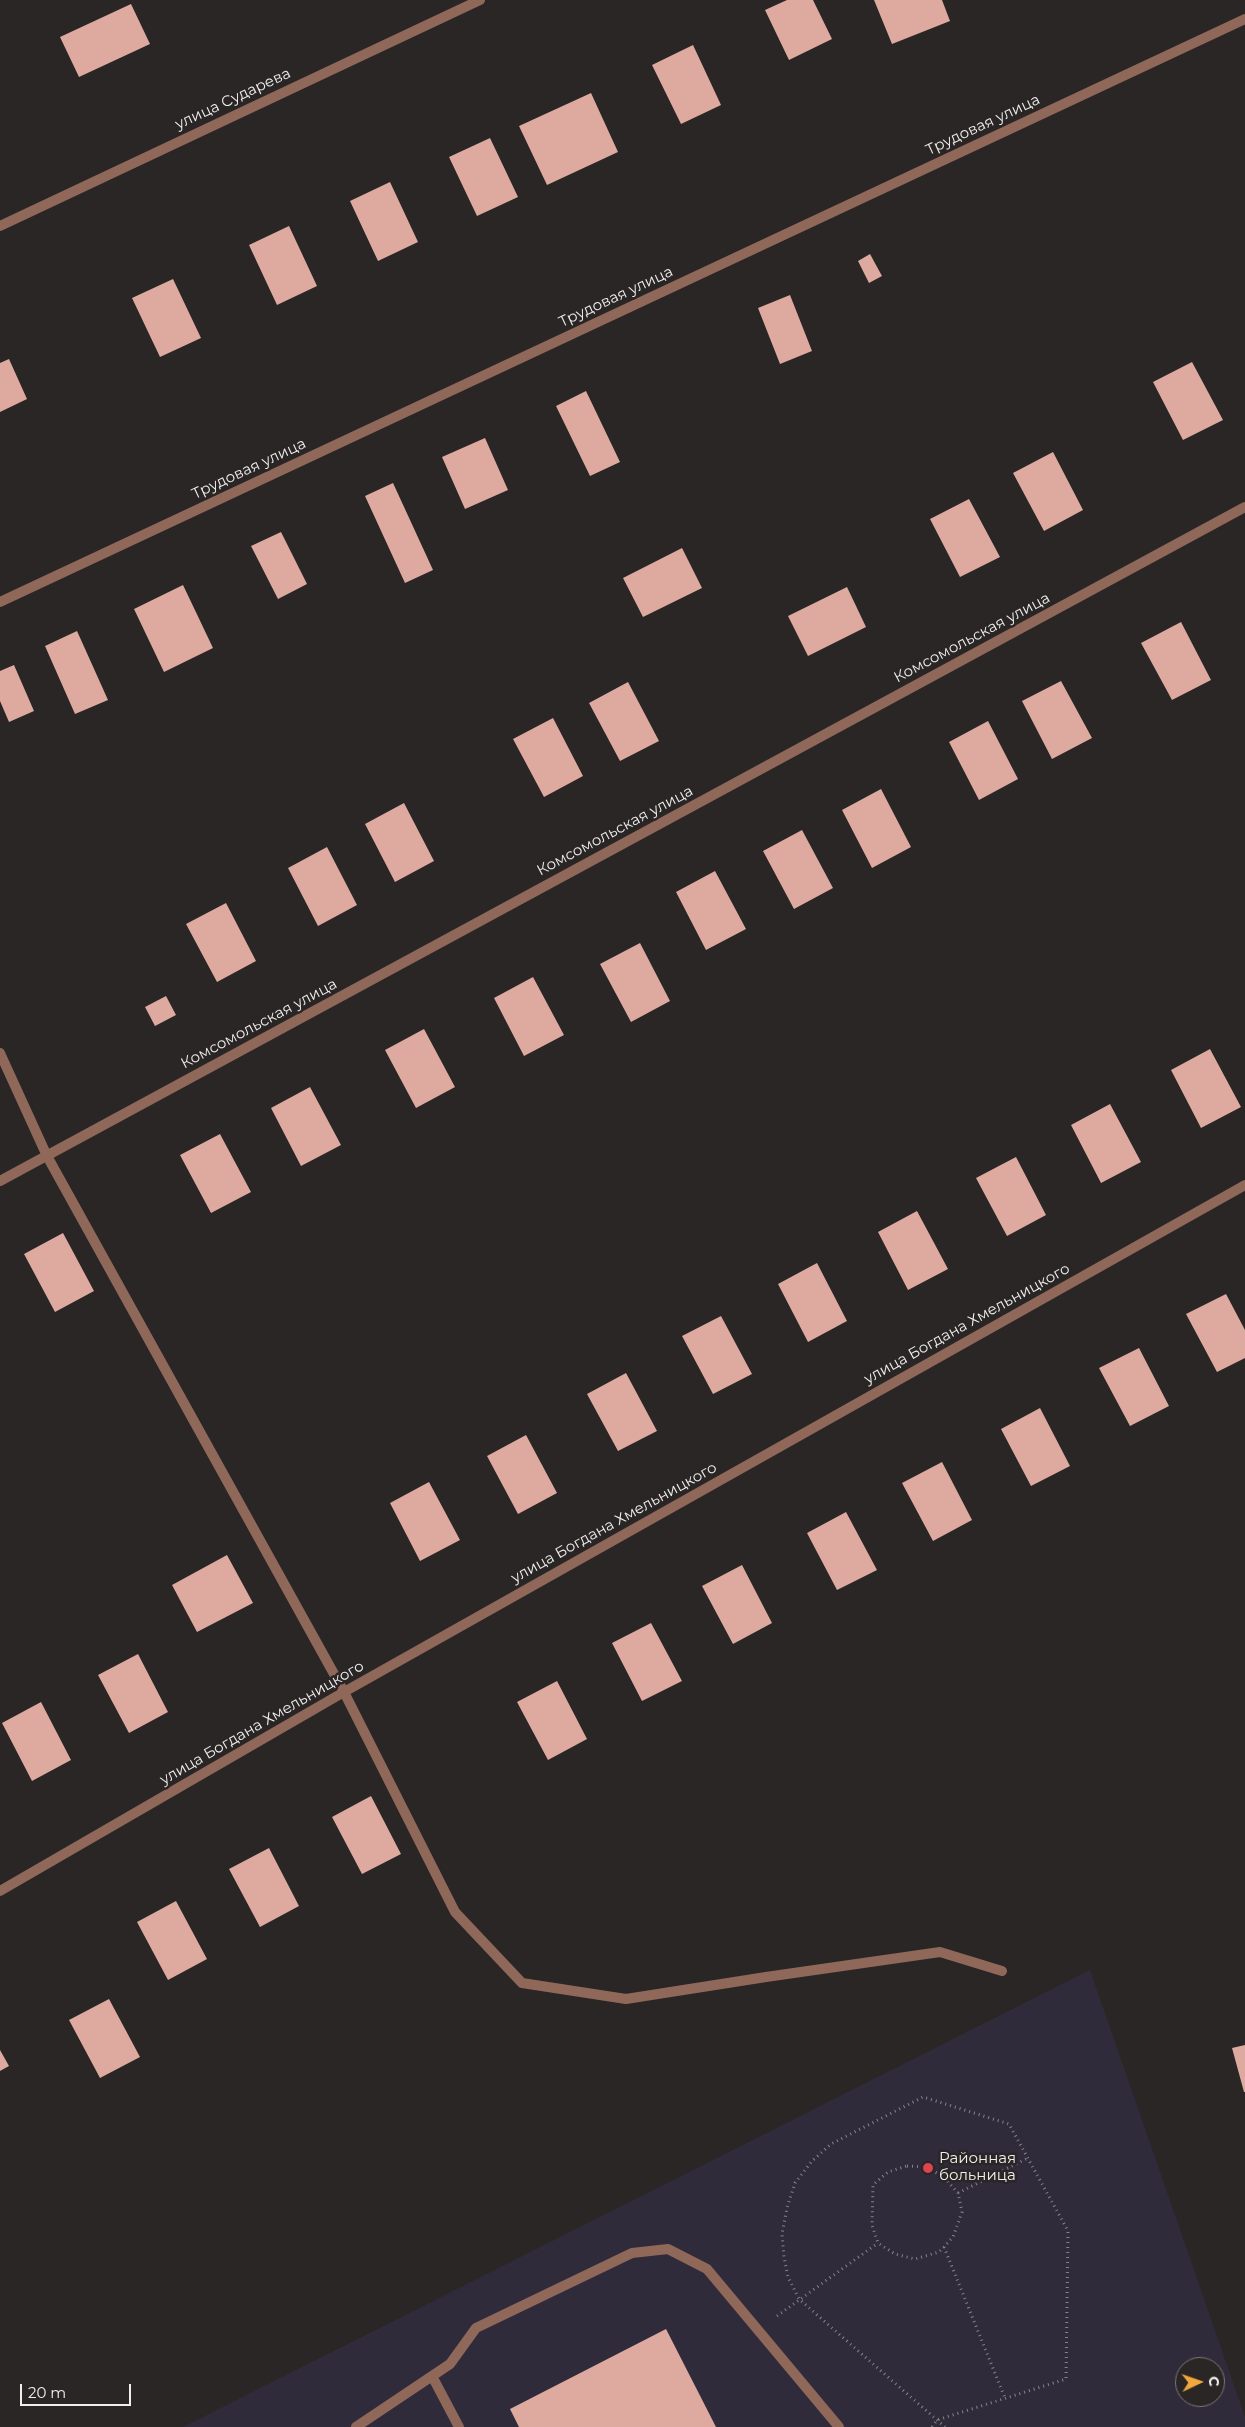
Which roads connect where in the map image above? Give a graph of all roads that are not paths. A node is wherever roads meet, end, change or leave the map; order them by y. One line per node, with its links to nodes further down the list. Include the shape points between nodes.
1 (480, 0): 3 (street, улица Сударева)
2 (1245, 19): 5 (street, Трудовая улица)
3 (0, 226)
4 (1245, 507): 7 (street, Комсомольская улица)
5 (0, 602)
6 (0, 1054): 7 (street)
7 (47, 1156): 8 (street, Комсомольская улица); 10 (street)
8 (0, 1181)
9 (1245, 1184): 10 (street, улица Богдана Хмельницкого)
10 (344, 1692): 11 (street, улица Богдана Хмельницкого); 12 (street, via 455,1912 522,1983 626,2000 940,1952)
11 (0, 1891)
12 (1002, 1971)
13 (432, 2376): 14 (street); 15 (street); 16 (street, via 450,2364 476,2328 632,2253 668,2249 707,2269)
14 (356, 2427)
15 (459, 2427)
16 (839, 2427)

